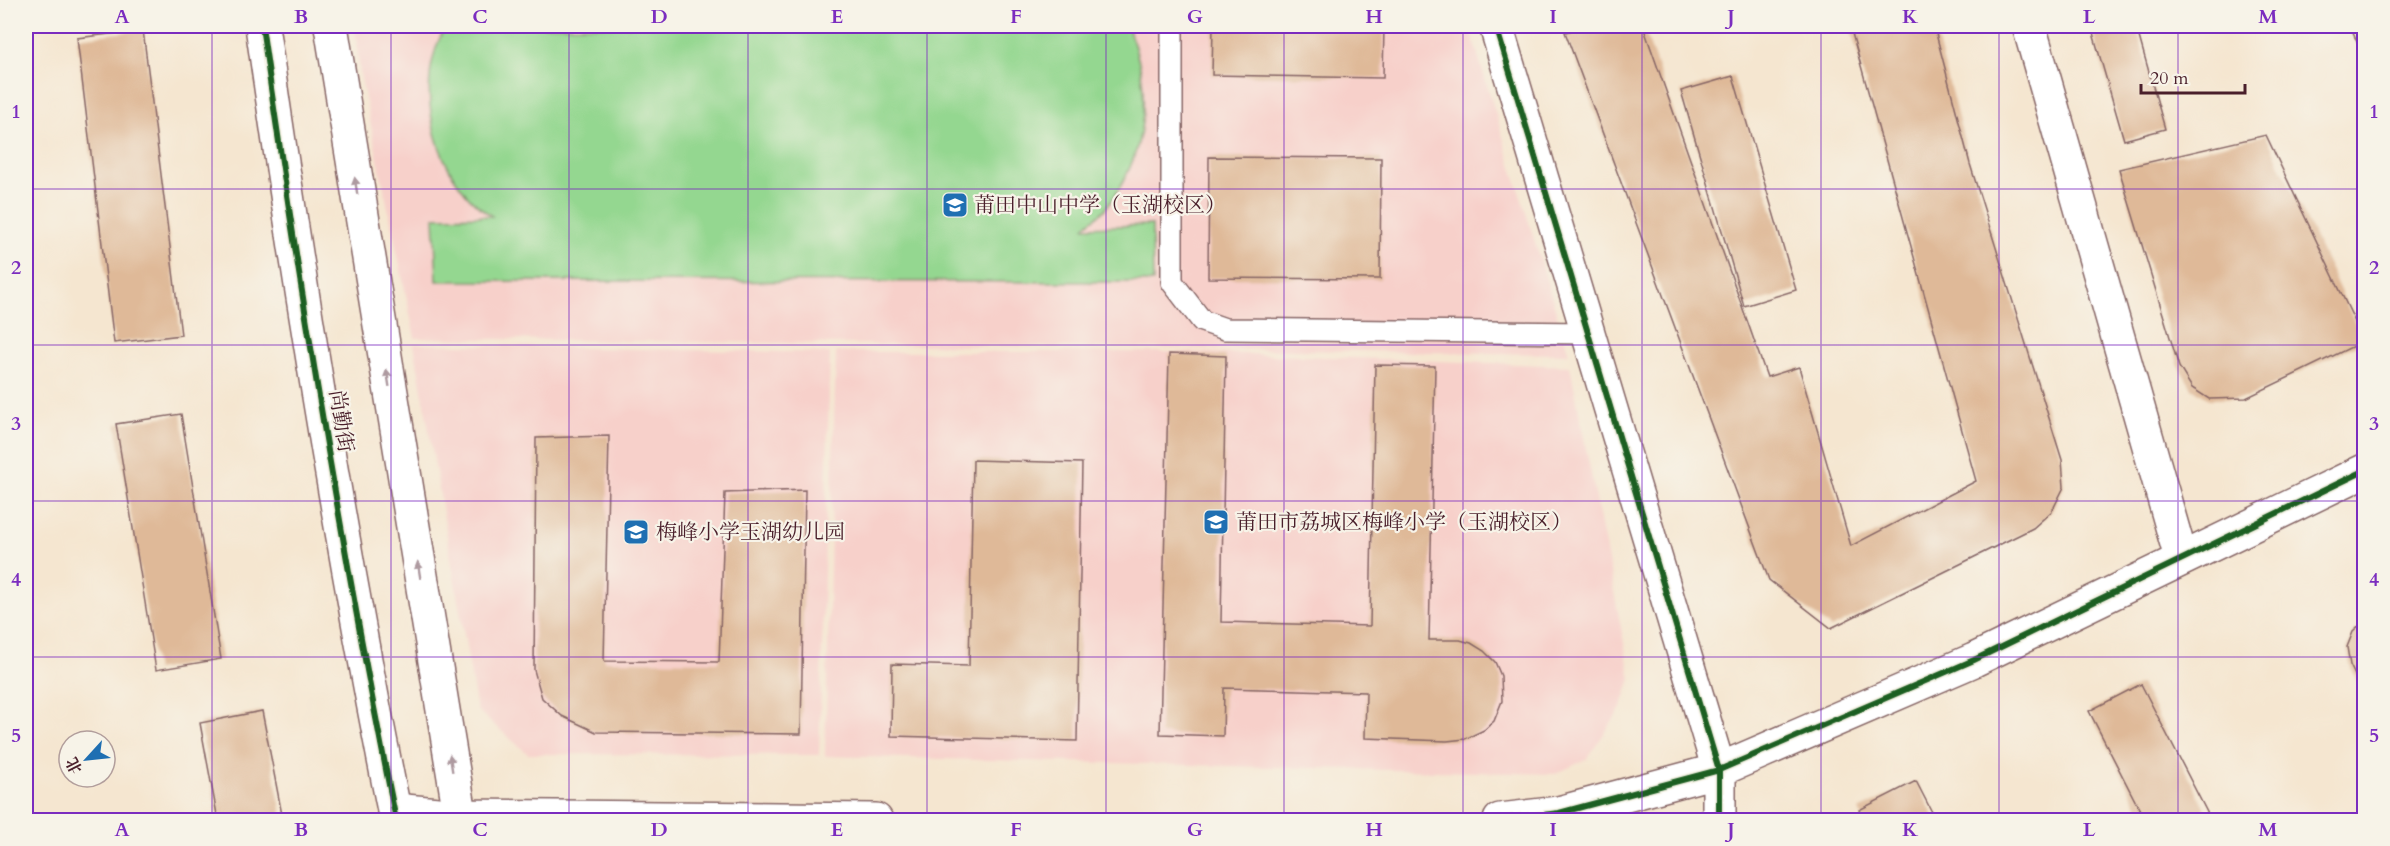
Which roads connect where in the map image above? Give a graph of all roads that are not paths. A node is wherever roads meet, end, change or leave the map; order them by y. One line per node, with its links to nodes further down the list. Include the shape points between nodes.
1 (262, 26): 10 (street, 尚勤街, via 359,636)
2 (331, 26): 11 (street, one-way to 2)
3 (1172, 26): 6 (lane, via 1172,282 1202,321 1225,329)
4 (1496, 26): 6 (street)
5 (2029, 26): 8 (street)
6 (1588, 333): 9 (street)
7 (2364, 471): 8 (street)
8 (2181, 558): 9 (street, via 1974,660)
9 (1719, 770): 13 (street, via 1559,813); 14 (street)
10 (395, 815): 11 (street)
11 (460, 818): 12 (street)
12 (876, 820)
13 (1500, 820)
14 (1719, 820)

